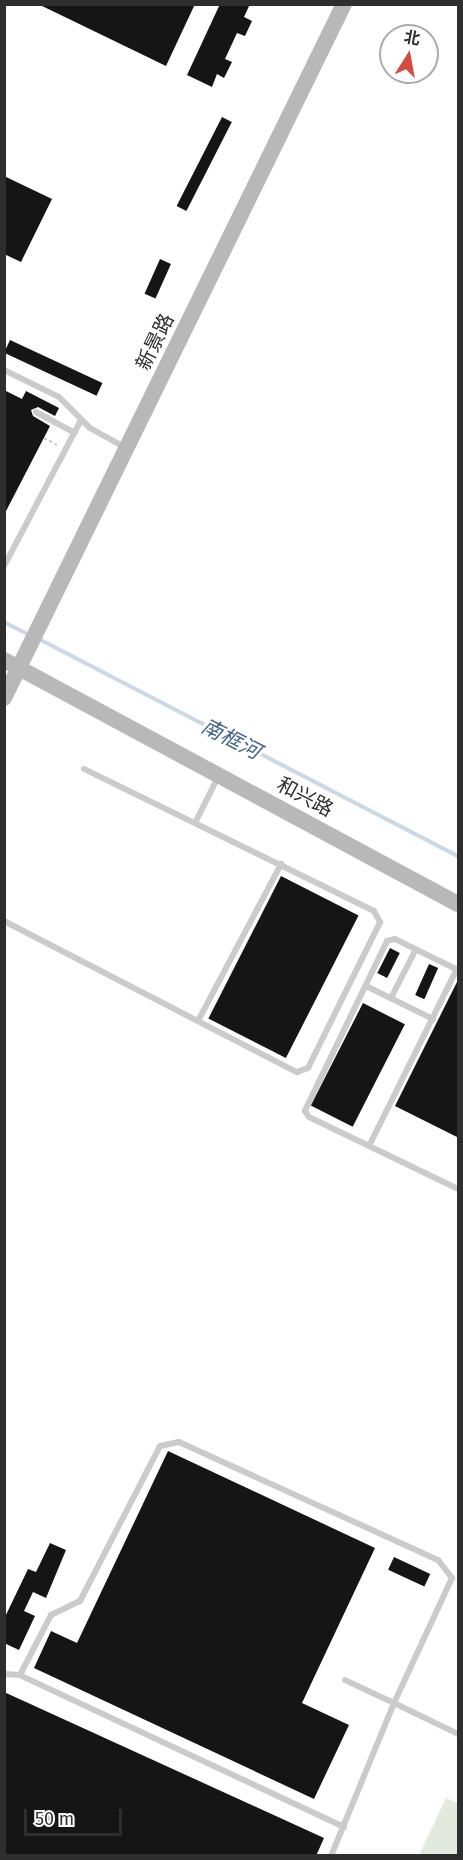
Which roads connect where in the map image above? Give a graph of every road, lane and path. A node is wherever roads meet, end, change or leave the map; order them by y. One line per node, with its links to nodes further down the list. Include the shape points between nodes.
1 (344, 4): 7 (street, 新景路)
2 (4, 370): 4 (lane, via 59,397)
3 (36, 412): 5 (lane)
4 (81, 420): 5 (lane); 7 (lane)
5 (75, 433): 8 (lane)
6 (44, 438): 8 (path)
7 (127, 448): 10 (street, 新景路)
8 (66, 449): 9 (lane)
9 (4, 567)
10 (12, 664): 11 (street, 新景路); 13 (street, 和兴路)
11 (4, 698)
12 (84, 769): 14 (lane)
13 (219, 775): 14 (lane); 16 (street, 和兴路)
14 (196, 822): 15 (lane)
15 (281, 864): 23 (lane); 23 (lane, via 374,911 380,922 308,1068 297,1072)
16 (459, 904)
17 (4, 921): 23 (lane)
18 (416, 949): 19 (lane); 20 (lane, via 395,939 387,941); 21 (lane)
19 (458, 970): 22 (lane)
20 (366, 986): 21 (lane); 24 (lane, via 305,1112)
21 (391, 998): 22 (lane)
22 (433, 1019): 24 (lane)
23 (198, 1021)
24 (369, 1146): 25 (lane)
25 (459, 1189)
26 (4, 1674): 27 (lane)
27 (20, 1676): 29 (lane, via 51,1615 80,1602 160,1446 179,1442 438,1560 452,1578); 31 (lane)
28 (345, 1680): 29 (lane)
29 (394, 1703): 30 (lane); 31 (lane)
30 (459, 1734)
31 (344, 1827): 32 (lane)
32 (331, 1856)

